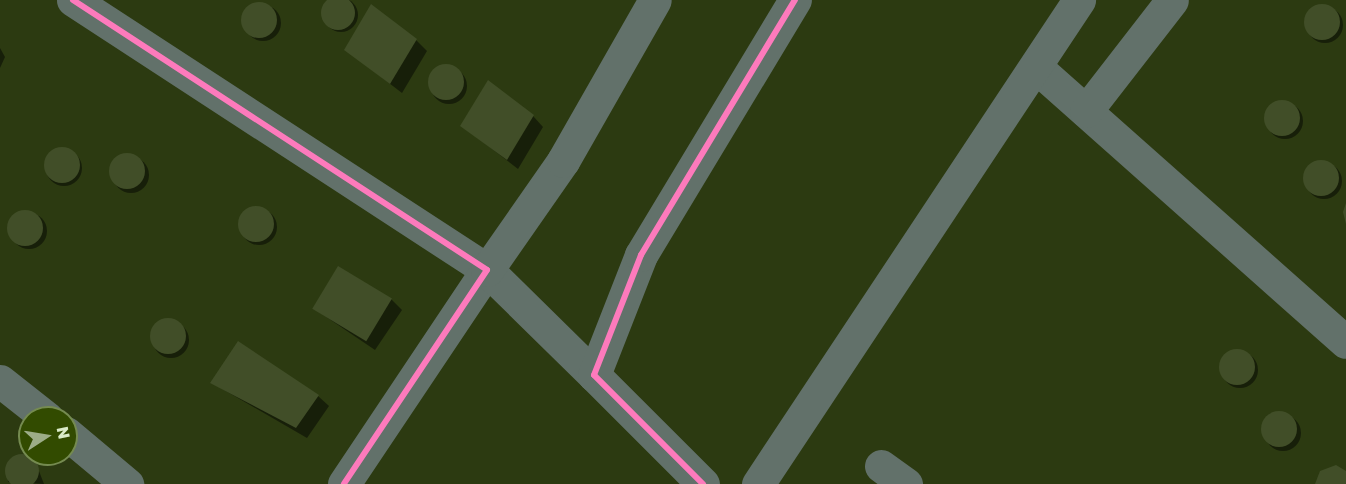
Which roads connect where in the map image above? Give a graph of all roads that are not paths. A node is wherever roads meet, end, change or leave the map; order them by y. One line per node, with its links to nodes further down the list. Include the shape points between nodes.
1 (73, 0): 8 (street)
2 (655, 0): 8 (street, via 563,161)
3 (1079, 0): 6 (street)
4 (1172, 0): 7 (street)
5 (784, 4): 10 (street, via 641,255)
6 (1036, 68): 7 (street); 17 (street)
7 (1086, 111): 9 (street)
8 (487, 270): 10 (street); 15 (street)
9 (1346, 342)
10 (594, 375): 16 (street)
11 (0, 381): 12 (street)
12 (32, 406)
13 (78, 443): 14 (street)
14 (127, 484)
15 (344, 484)
16 (703, 484)
17 (758, 484)

